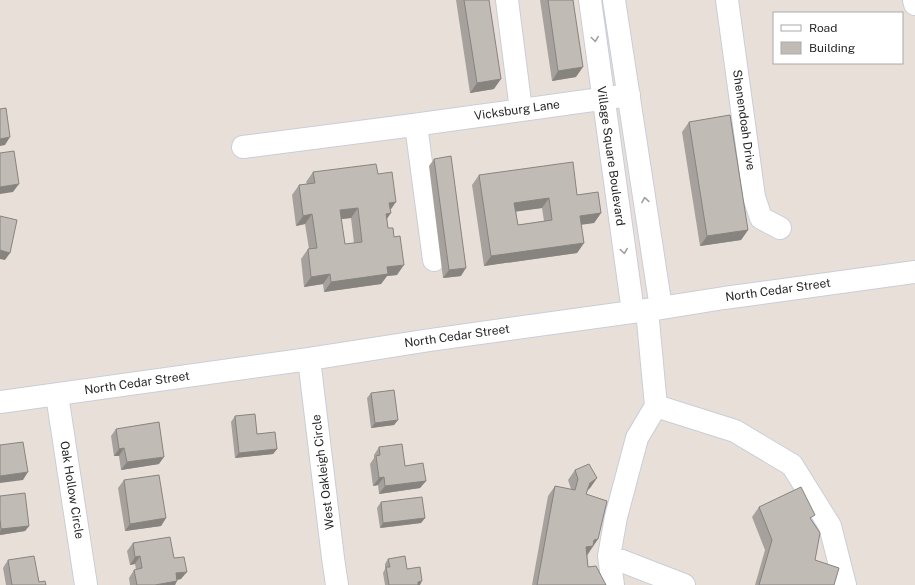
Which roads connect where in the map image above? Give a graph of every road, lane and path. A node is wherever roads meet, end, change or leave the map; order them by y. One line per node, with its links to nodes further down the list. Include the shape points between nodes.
1 (506, 0): 9 (street)
2 (590, 0): 8 (street, Village Square Boulevard, one-way to 8)
3 (614, 0): 7 (street)
4 (727, 0): 12 (street, Shenendoah Drive, via 754,196 761,218)
5 (914, 0): 6 (street)
6 (915, 4)
7 (629, 95): 8 (street, Vicksburg Lane); 15 (street, one-way to 7)
8 (603, 98): 9 (street, Vicksburg Lane); 15 (street, Village Square Boulevard, one-way to 15)
9 (521, 110): 10 (street, Vicksburg Lane)
10 (411, 125): 11 (street, Vicksburg Lane); 13 (street)
11 (243, 147)
12 (780, 228)
13 (434, 260)
14 (915, 272): 15 (street, North Cedar Street, via 731,296)
15 (647, 310): 16 (street, North Cedar Street); 19 (street)
16 (309, 359): 17 (street, North Cedar Street); 22 (street, West Oakleigh Circle)
17 (57, 395): 18 (street, North Cedar Street); 21 (street, Oak Hollow Circle)
18 (0, 402)
19 (656, 406): 20 (street, via 637,438 616,516); 25 (street, via 735,431 792,465 830,526)
20 (609, 556): 23 (street); 24 (street)
21 (86, 585)
22 (337, 585)
23 (613, 585)
24 (684, 585)
25 (845, 585)

